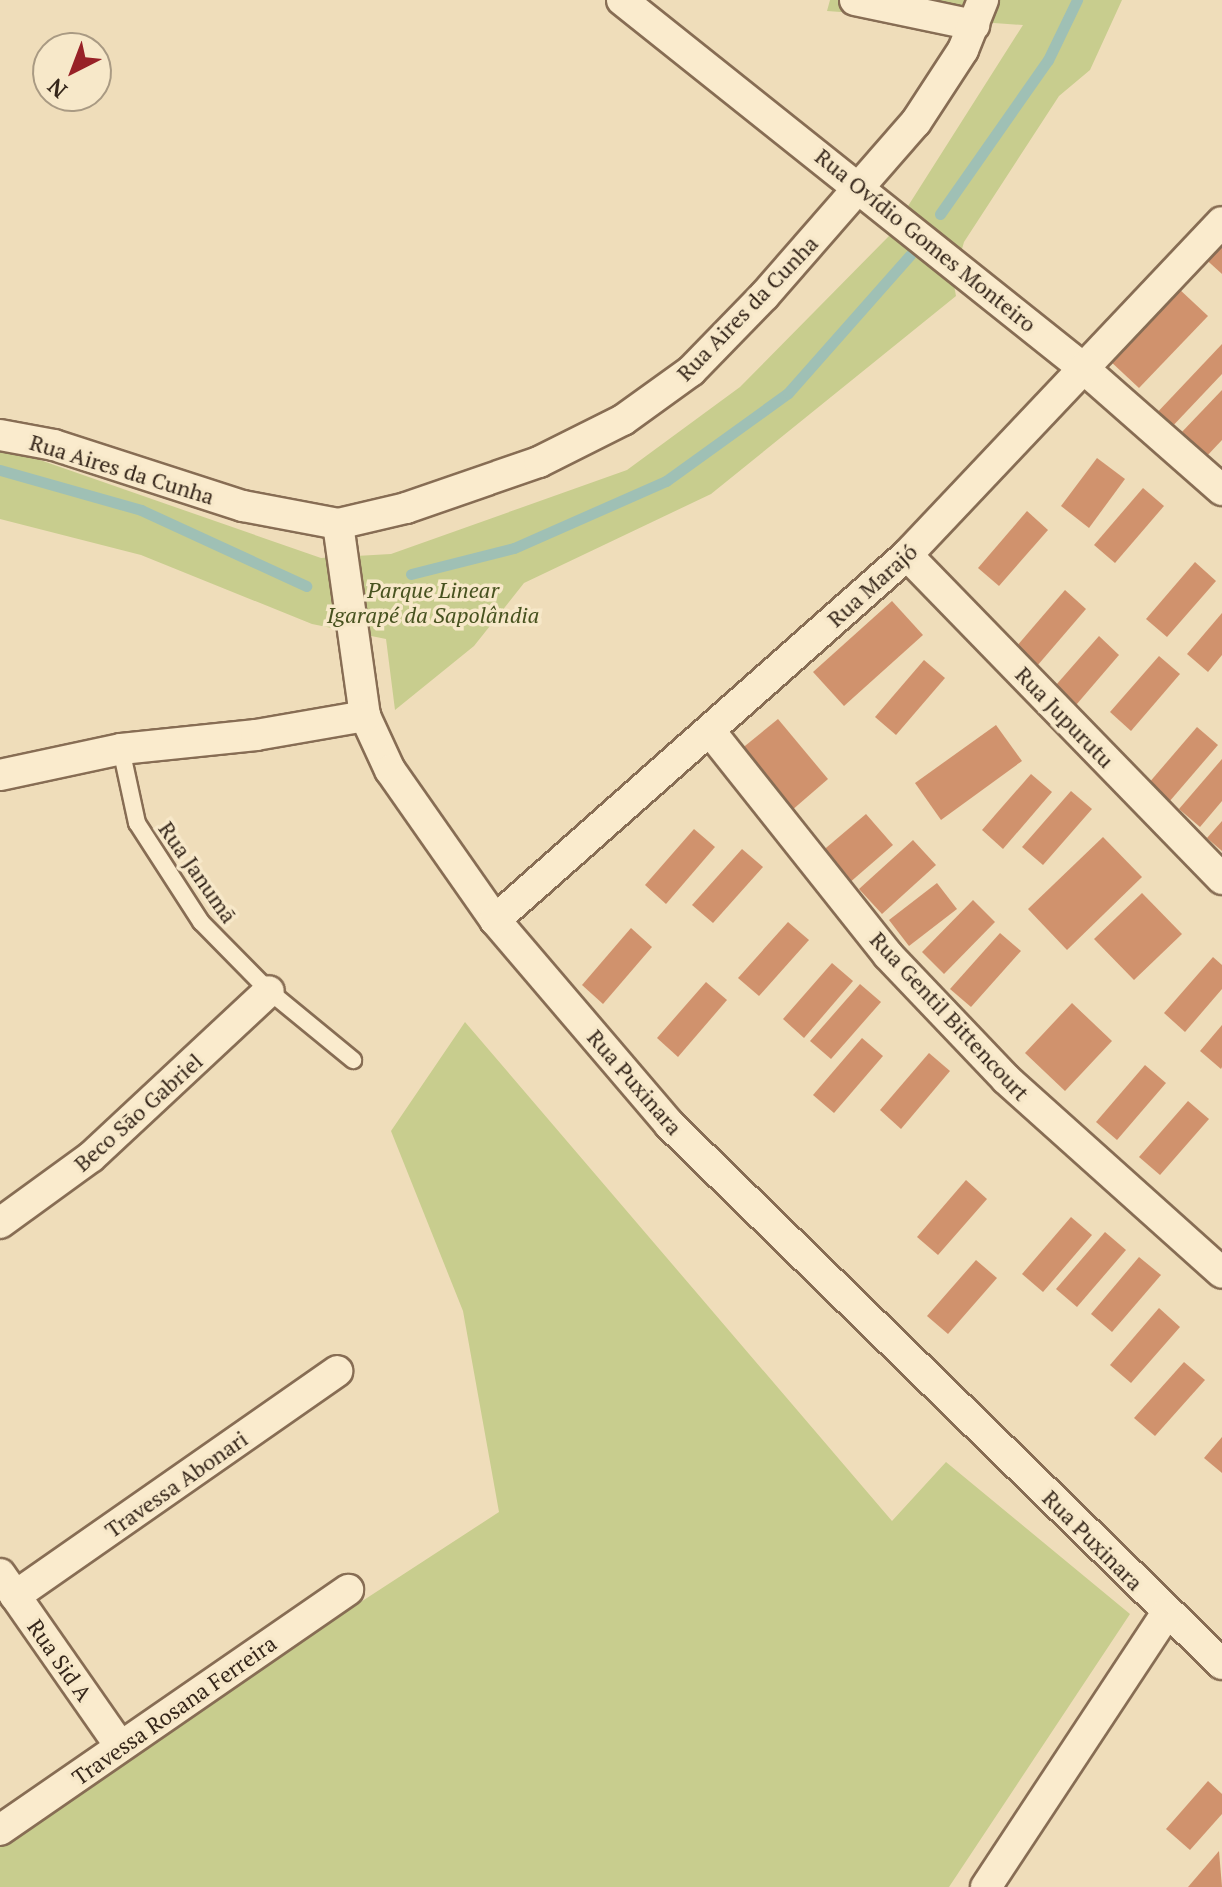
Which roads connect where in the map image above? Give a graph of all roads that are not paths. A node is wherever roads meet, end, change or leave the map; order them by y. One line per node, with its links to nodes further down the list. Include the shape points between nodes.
1 (622, 0): 4 (street, Rua Ovídio Gomes Monteiro)
2 (855, 0): 3 (street)
3 (979, 12): 4 (street, Rua Aires da Cunha, via 916,122)
4 (862, 188): 6 (street, Rua Ovídio Gomes Monteiro); 9 (street, Rua Aires da Cunha, via 691,371 623,420 539,462 406,508)
5 (1222, 222): 6 (street, Rua Marajó)
6 (1083, 368): 8 (street, Rua Ovídio Gomes Monteiro); 10 (street, Rua Marajó)
7 (0, 435): 9 (street, Rua Aires da Cunha, via 54,445 243,506)
8 (1222, 490)
9 (338, 524): 11 (street, Rua Puxinara)
10 (907, 555): 12 (street, Rua Marajó); 15 (street, Rua Jupurutu)
11 (365, 716): 13 (street, via 256,735); 16 (street, Rua Puxinara, via 390,770)
12 (710, 731): 16 (street, Rua Marajó); 20 (street, Rua Gentil Bittencourt, via 888,955 1006,1079)
13 (121, 749): 14 (street); 17 (lane, Rua Janumã, via 137,823 201,922)
14 (0, 775)
15 (1222, 879)
16 (495, 920): 24 (street, Rua Puxinara, via 669,1124)
17 (269, 991): 18 (lane, Rua Janumã); 19 (street, Beco São Gabriel, via 91,1157)
18 (353, 1060)
19 (0, 1223)
20 (1222, 1273)
21 (337, 1371): 22 (street, Travessa Abonari)
22 (8, 1585): 26 (street, Rua Sid A)
23 (348, 1590): 26 (street, Travessa Rosana Ferreira)
24 (1167, 1613): 25 (street, Rua Puxinara); 28 (street)
25 (1222, 1664)
26 (120, 1746): 27 (street, Travessa Rosana Ferreira)
27 (0, 1830)
28 (986, 1887)

